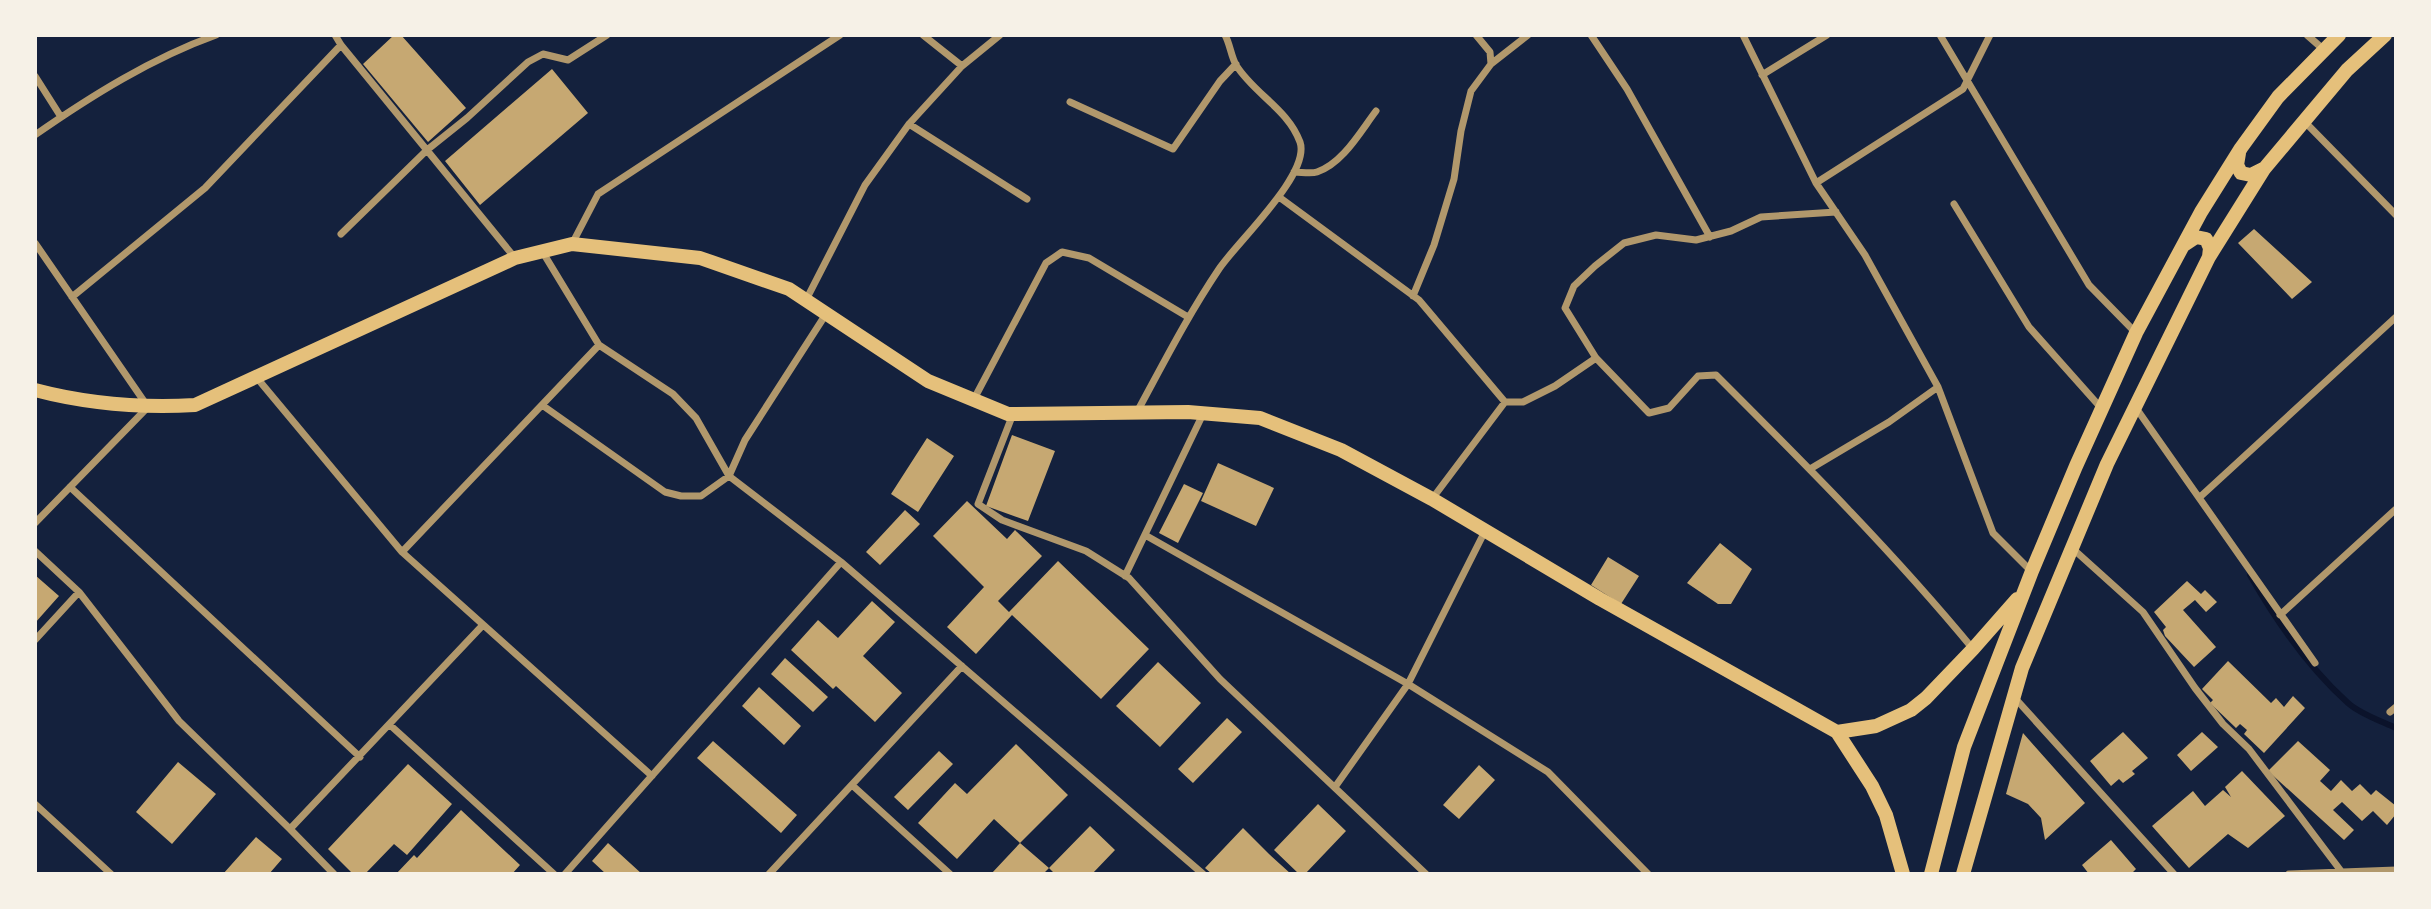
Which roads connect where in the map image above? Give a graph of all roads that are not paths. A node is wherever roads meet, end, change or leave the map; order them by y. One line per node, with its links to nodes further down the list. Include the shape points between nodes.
1 (216, 35): 28 (street, via 187,45)
2 (335, 35): 18 (street)
3 (607, 35): 33 (street, via 568,60 543,54 528,62)
4 (840, 35): 45 (street, via 598,194)
5 (923, 35): 22 (street)
6 (1000, 35): 22 (street)
7 (1225, 35): 20 (street)
8 (1476, 35): 21 (street, via 1490,52)
9 (1528, 35): 21 (street)
10 (1591, 35): 43 (street)
11 (1743, 35): 23 (street)
12 (1827, 35): 23 (street)
13 (1940, 35): 25 (street)
14 (1990, 35): 25 (street)
15 (2307, 35): 19 (street)
16 (2339, 35): 19 (main road)
17 (2385, 35): 29 (main road)
18 (341, 45): 33 (street); 51 (street, via 205,188)
19 (2323, 49): 32 (main road, via 2278,97)
20 (1236, 64): 26 (street, via 1173,149); 35 (street, via 1286,117 1301,144)
21 (1492, 64): 50 (street, via 1471,91 1454,179)
22 (962, 66): 30 (street)
23 (1762, 75): 36 (street)
24 (35, 76): 28 (street)
25 (1968, 79): 36 (street, via 1963,89); 56 (street, via 2089,285)
26 (1070, 103)
27 (1376, 111): 35 (street, via 1333,162 1316,173)
28 (61, 117): 31 (street)
29 (2303, 120): 34 (main road); 41 (street)
30 (909, 124): 38 (street); 52 (street, via 865,184)
31 (35, 135)
32 (2241, 148): 34 (main road, via 2236,165 2241,173 2251,175); 46 (main road)
33 (428, 150): 42 (street); 49 (street)
34 (2264, 169): 48 (main road)
35 (1294, 172): 37 (street)
36 (1816, 183): 40 (street)
37 (1279, 197): 50 (street); 54 (street, via 1221,266)
38 (1027, 199)
39 (1954, 204): 67 (street, via 2029,327)
40 (1836, 212): 43 (street, via 1761,217); 60 (street)
41 (2396, 215)
42 (341, 234)
43 (1710, 236): 58 (street, via 1696,240 1656,235 1624,243 1574,286 1566,308)
44 (35, 243): 51 (street)
45 (572, 244): 47 (main road); 52 (main road, via 700,258 789,289)
46 (2185, 245): 48 (main road, via 2196,237 2206,239); 56 (main road)
47 (542, 251): 49 (main road); 57 (street)
48 (2209, 257): 66 (main road)
49 (515, 258): 59 (main road)
50 (1413, 296): 63 (street)
51 (72, 297): 65 (street)
52 (806, 300): 53 (main road)
53 (826, 313): 62 (main road, via 928,381); 72 (street, via 745,440)
54 (1188, 317): 62 (street, via 1089,258 1062,252 1046,263); 68 (street)
55 (2396, 317): 74 (street)
56 (2136, 333): 67 (main road)
57 (599, 345): 64 (street); 72 (street, via 673,394 696,418)
58 (1596, 358): 63 (street, via 1523,402); 71 (street, via 1649,412 1669,408 1698,376 1716,374)
59 (256, 377): 65 (main road, via 195,405); 82 (street)
60 (1938, 387): 71 (street); 84 (street, via 1993,533)
61 (35, 390): 65 (main road)
62 (974, 400): 70 (main road)
63 (1505, 402): 75 (street)
64 (542, 405): 72 (street, via 665,492 701,496); 82 (street)
65 (148, 407): 73 (street)
66 (2136, 407): 74 (street); 80 (main road)
67 (2102, 409): 84 (main road)
68 (1137, 413): 69 (main road); 70 (main road)
69 (1203, 413): 75 (main road, via 1260,418 1341,450); 79 (street)
70 (1013, 414): 85 (street, via 978,504 1002,520 1086,551)
71 (1810, 469): 91 (street)
72 (729, 476): 83 (street)
73 (70, 487): 77 (street); 98 (street)
74 (2200, 497): 88 (street)
75 (1432, 499): 78 (main road)
76 (2396, 509): 88 (street)
77 (35, 523)
78 (1486, 530): 94 (street); 97 (main road)
79 (1145, 535): 85 (street); 94 (street)
80 (2072, 548): 95 (main road); 105 (street, via 2143,612 2195,688 2249,749)
81 (35, 551): 87 (street)
82 (402, 552): 89 (street)
83 (841, 562): 93 (street); 99 (street)
84 (2032, 571): 86 (main road)
85 (1125, 576): 101 (street, via 1220,679)
86 (2024, 590): 91 (main road); 116 (main road, via 1964,747)
87 (79, 592): 90 (street); 103 (street, via 179,721)
88 (2280, 615): 92 (street)
89 (482, 626): 96 (street); 99 (street)
90 (35, 640)
91 (1973, 649): 97 (main road, via 1911,710 1876,726)
92 (2315, 663)
93 (962, 666): 100 (street); 112 (street)
94 (1408, 684): 101 (street); 114 (street, via 1548,772)
95 (2014, 696): 117 (main road); 118 (street)
96 (390, 725): 98 (street); 108 (street)
97 (1837, 732): 115 (main road, via 1886,815)
98 (360, 757): 103 (street)
99 (652, 776): 109 (street)
100 (852, 785): 110 (street); 111 (street)
101 (1335, 787): 113 (street)
102 (35, 804): 106 (street)
103 (290, 829): 107 (street)
104 (2396, 870): 105 (street)
105 (2341, 872): 119 (street)
106 (111, 874)
107 (334, 874)
108 (554, 874)
109 (565, 874)
110 (769, 874)
111 (950, 874)
112 (1203, 874)
113 (1426, 874)
114 (1648, 874)
115 (1903, 874)
116 (1931, 874)
117 (1964, 874)
118 (2175, 874)
119 (2289, 874)

